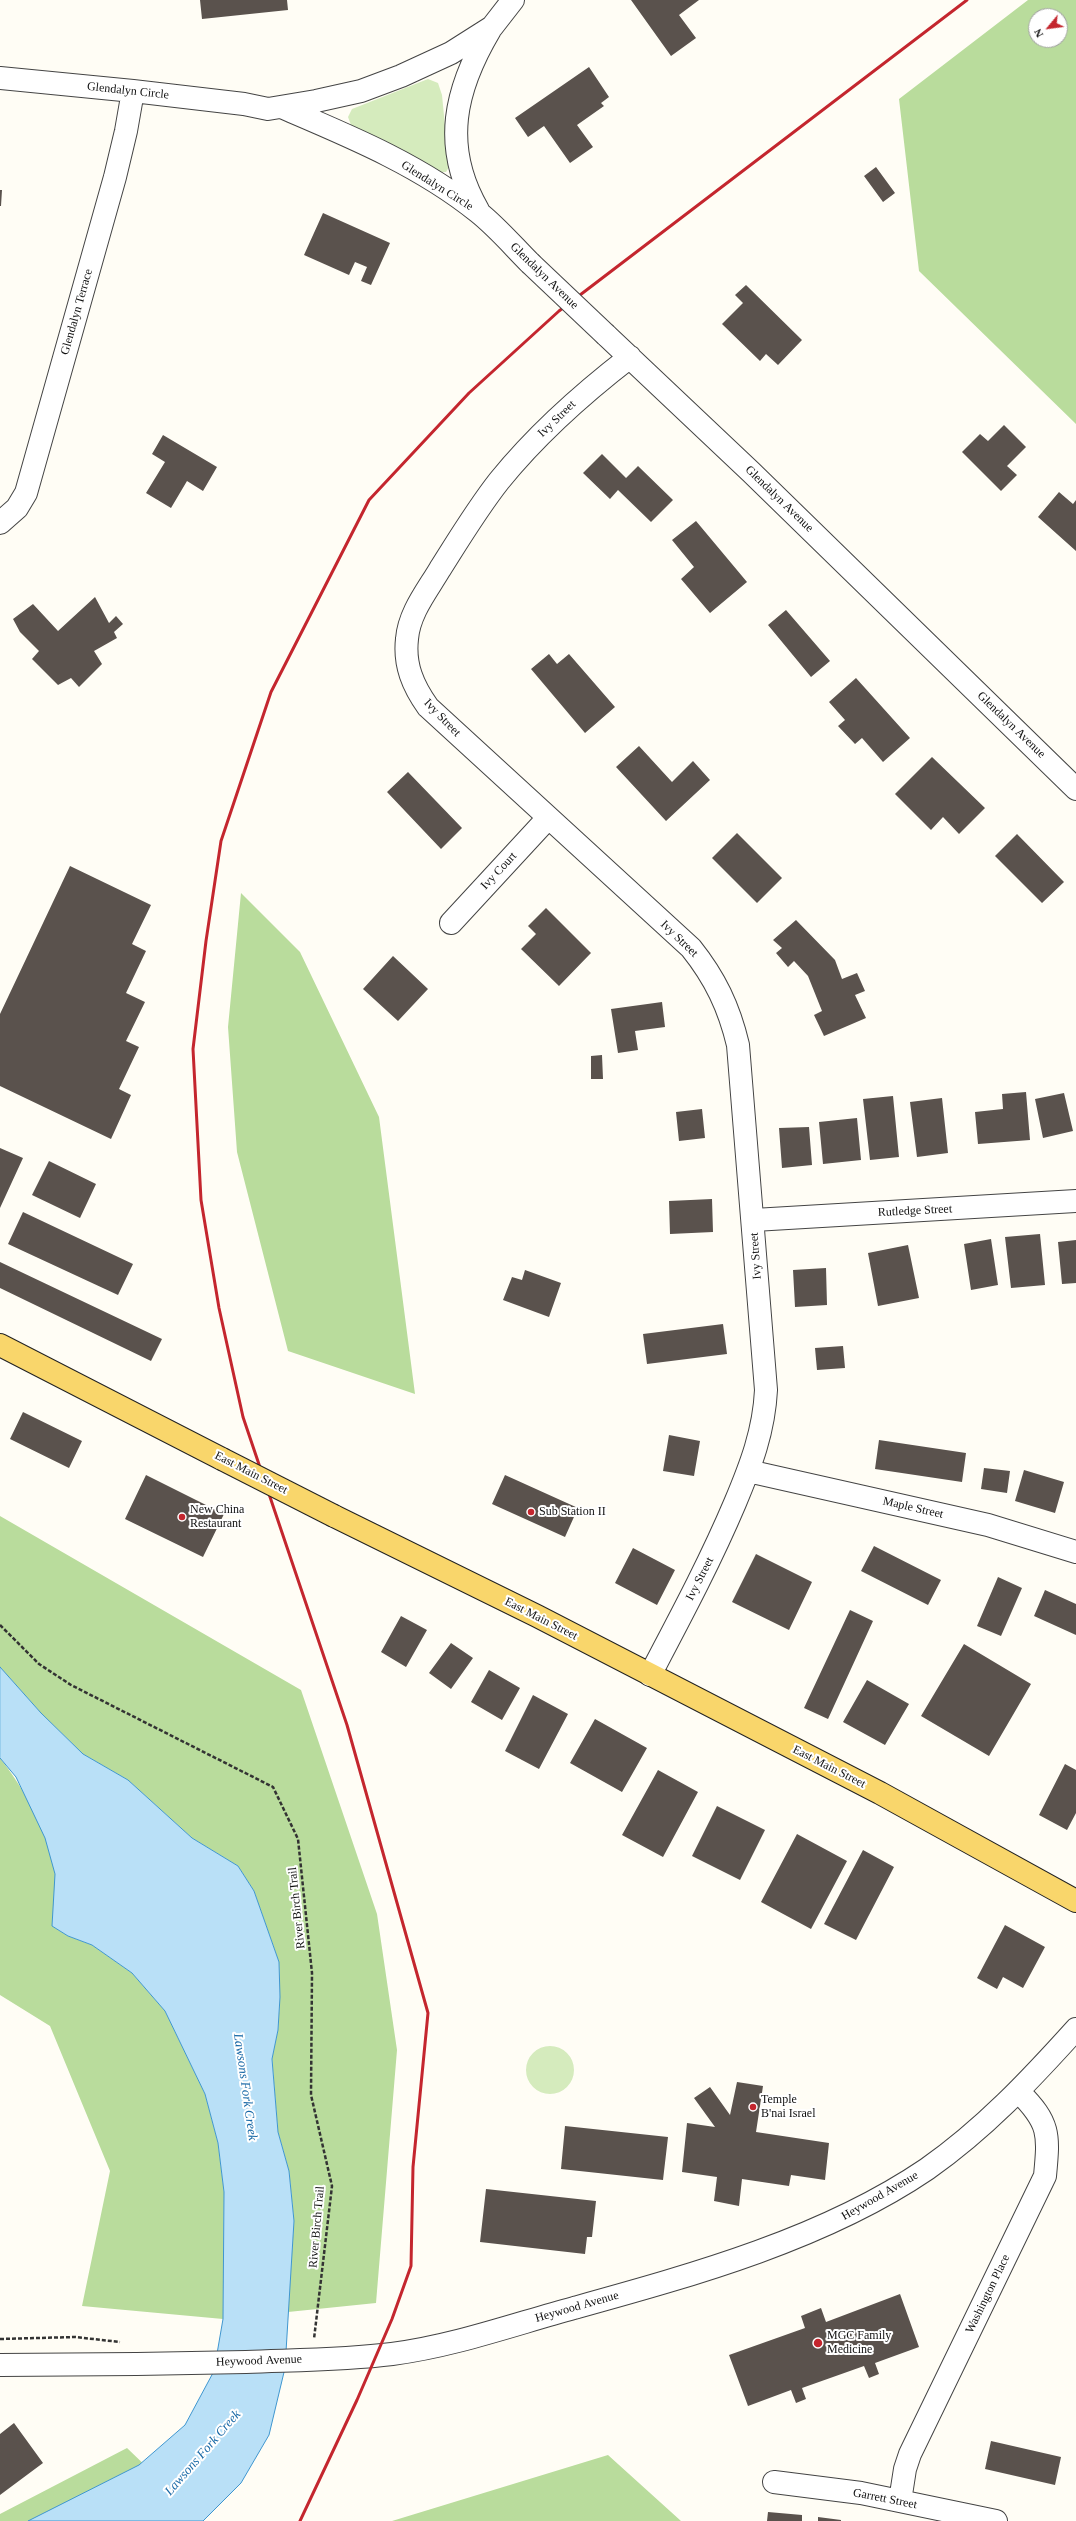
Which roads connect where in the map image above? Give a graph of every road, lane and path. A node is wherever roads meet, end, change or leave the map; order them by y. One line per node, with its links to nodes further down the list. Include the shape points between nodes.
1 (513, 0): 2 (street, Glendalyn Circle)
2 (492, 27): 5 (street, Glendalyn Circle, via 451,52 401,76 346,94); 6 (street, Glendalyn Circle, via 468,71 458,109 458,155 462,175)
3 (0, 78): 4 (street, Glendalyn Circle)
4 (133, 91): 5 (street, Glendalyn Circle, via 268,109); 8 (street, Glendalyn Terrace, via 115,177 26,493 17,508)
5 (280, 106): 6 (street, Glendalyn Circle, via 350,136 408,166)
6 (479, 213): 7 (street, Glendalyn Avenue, bridge)
7 (630, 357): 9 (street, Glendalyn Avenue); 10 (street, Ivy Street, via 562,413 499,481 471,519 418,604 407,638 406,657 410,675 428,707)
8 (0, 523)
9 (1076, 789)
10 (548, 818): 11 (street, Ivy Court); 13 (street, Ivy Street, via 688,945 721,991 732,1017 738,1045)
11 (451, 923)
12 (1076, 1201): 13 (street, Rutledge Street)
13 (754, 1220): 15 (street, Ivy Street, via 766,1390 762,1431)
14 (0, 1345): 18 (main road, East Main Street, bridge)
15 (748, 1471): 16 (street, Maple Street, via 988,1525); 18 (street, Ivy Street, via 711,1560)
16 (1076, 1552)
17 (0, 1625): 24 (path, River Birch Trail, via 39,1664 71,1685 273,1787 298,1839 312,1973 311,2096 332,2186)
18 (650, 1675): 19 (main road, East Main Street, via 880,1793)
19 (1076, 1901)
20 (1076, 2029): 21 (street, Heywood Avenue)
21 (1019, 2092): 24 (street, Heywood Avenue, via 978,2130 928,2168 878,2200 825,2226 740,2257 603,2300 440,2345 366,2357); 27 (street, Washington Place, via 1044,2121 1048,2140 1045,2176 910,2454)
22 (0, 2339): 23 (path, via 75,2337)
23 (128, 2343)
24 (314, 2350): 25 (street, Heywood Avenue, via 129,2365)
25 (0, 2365)
26 (774, 2482): 27 (street, Garrett Street, via 861,2493)
27 (900, 2501): 28 (street, Garrett Street)
28 (996, 2521)

